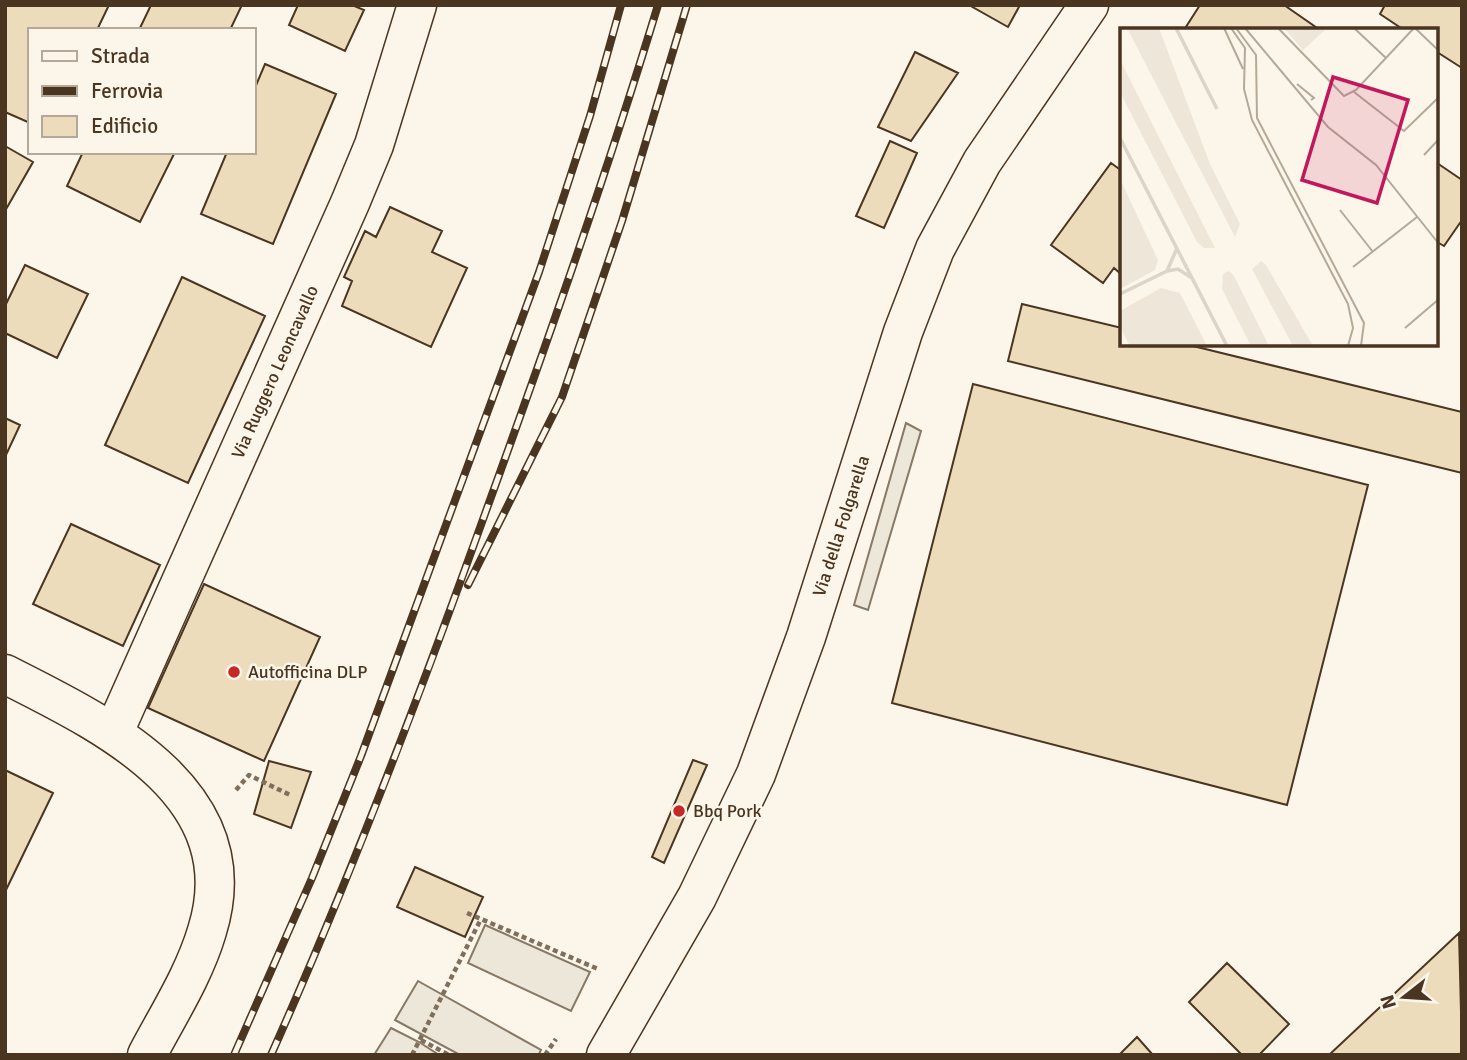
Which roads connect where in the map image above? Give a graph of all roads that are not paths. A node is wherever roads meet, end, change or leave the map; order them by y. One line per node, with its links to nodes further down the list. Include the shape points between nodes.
1 (417, 5): 4 (street, Via Ruggero Leoncavallo, via 374,145 350,203)
2 (1089, 5): 6 (street, Via della Folgarella, via 982,162 936,249 903,332 806,637 757,774 697,897)
3 (5, 674): 4 (street)
4 (114, 732): 5 (street, via 174,783 204,829 214,876 208,928)
5 (147, 1055)
6 (606, 1055)

